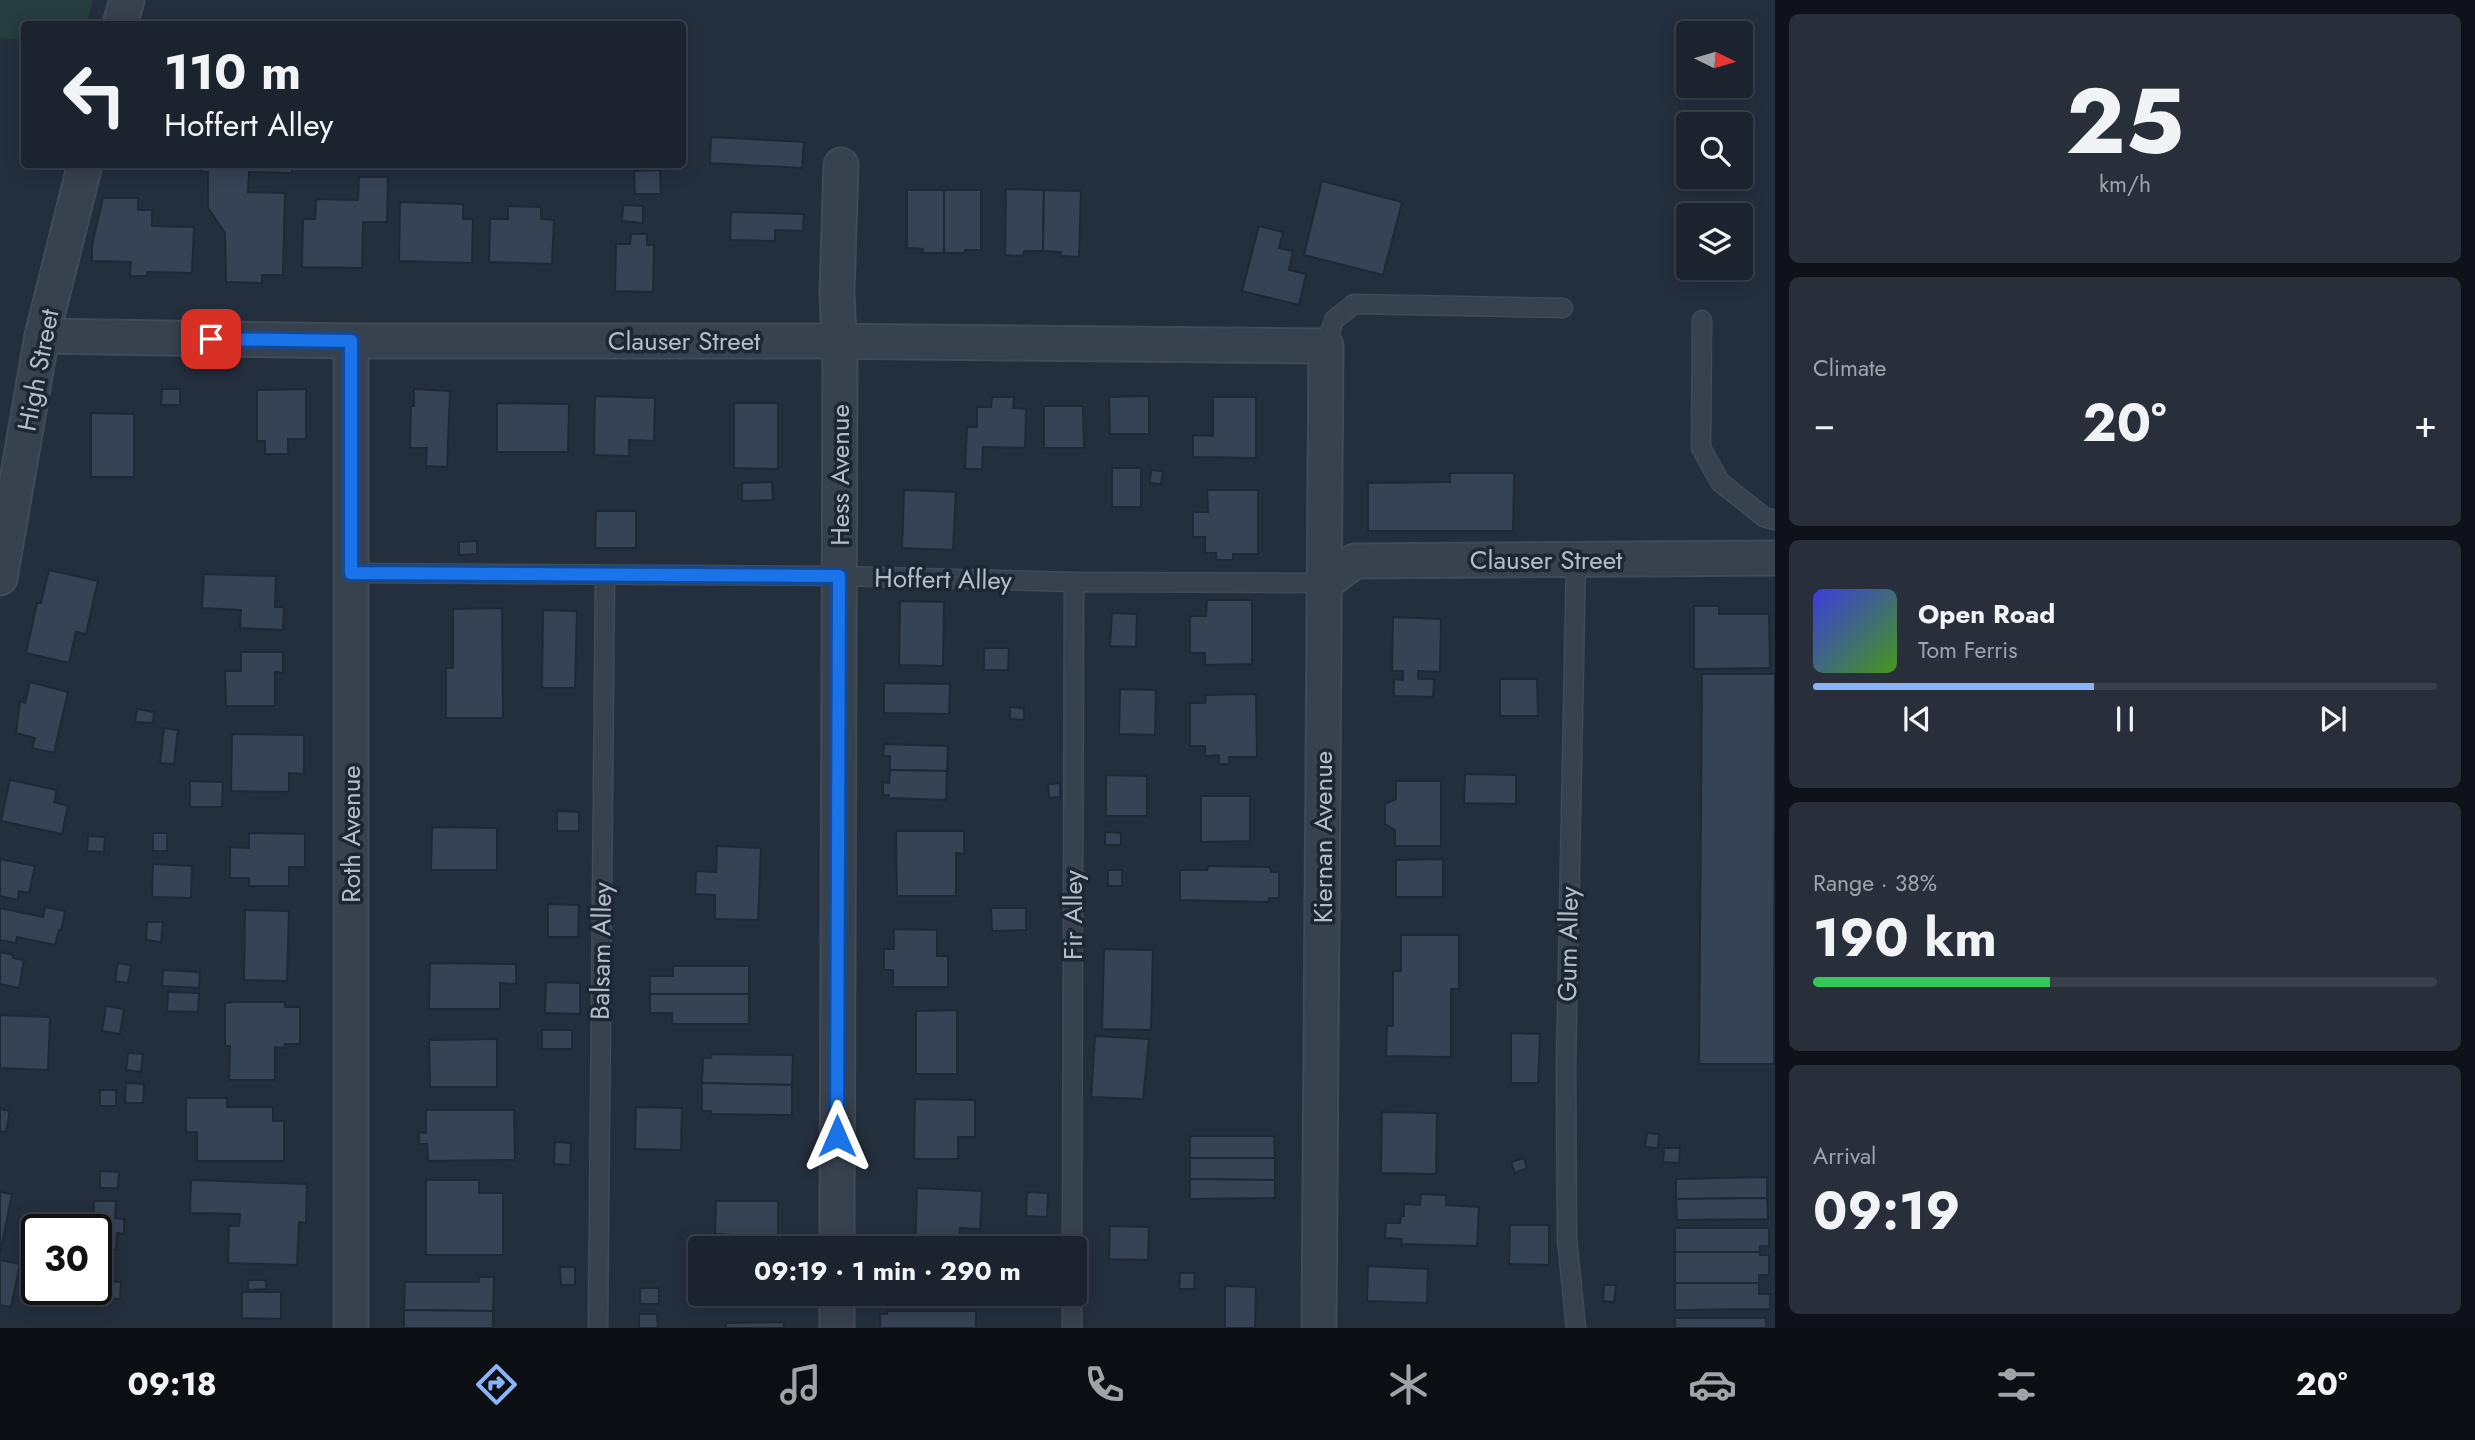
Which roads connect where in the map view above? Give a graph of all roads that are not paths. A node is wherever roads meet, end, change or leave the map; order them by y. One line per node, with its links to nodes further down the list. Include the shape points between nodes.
1 (127, 0): 2 (street)
2 (122, 21)
3 (841, 165): 9 (street, Hess Avenue)
4 (84, 168): 7 (street, High Street)
5 (1563, 308): 10 (lane, via 1354,304 1334,320)
6 (1702, 320): 11 (lane, via 1701,448 1720,482 1763,517)
7 (42, 336): 8 (street, Clauser Street); 17 (street, High Street)
8 (351, 341): 9 (street, Clauser Street); 14 (street, Roth Avenue)
9 (840, 341): 10 (street, Clauser Street); 16 (street, Hess Avenue)
10 (1326, 346): 19 (street, Kiernan Avenue)
11 (1775, 520)
12 (1775, 558): 13 (street, Clauser Street)
13 (1576, 560): 19 (street, Clauser Street, via 1355,561); 29 (lane, Gum Alley, via 1566,1067 1567,1239)
14 (351, 573): 15 (lane, Hoffert Alley); 24 (street, Roth Avenue)
15 (605, 575): 16 (lane, Hoffert Alley); 25 (lane, Balsam Alley)
16 (839, 576): 18 (lane, Hoffert Alley); 20 (street, Hess Avenue)
17 (0, 578)
18 (1074, 582): 19 (lane, Hoffert Alley); 21 (lane, Fir Alley)
19 (1325, 583): 28 (street, Kiernan Avenue)
20 (837, 1236)
21 (1072, 1236)
22 (837, 1306): 26 (street)
23 (1072, 1306): 27 (lane)
24 (351, 1328)
25 (598, 1328)
26 (836, 1328)
27 (1072, 1328)
28 (1319, 1328)
29 (1576, 1328)

